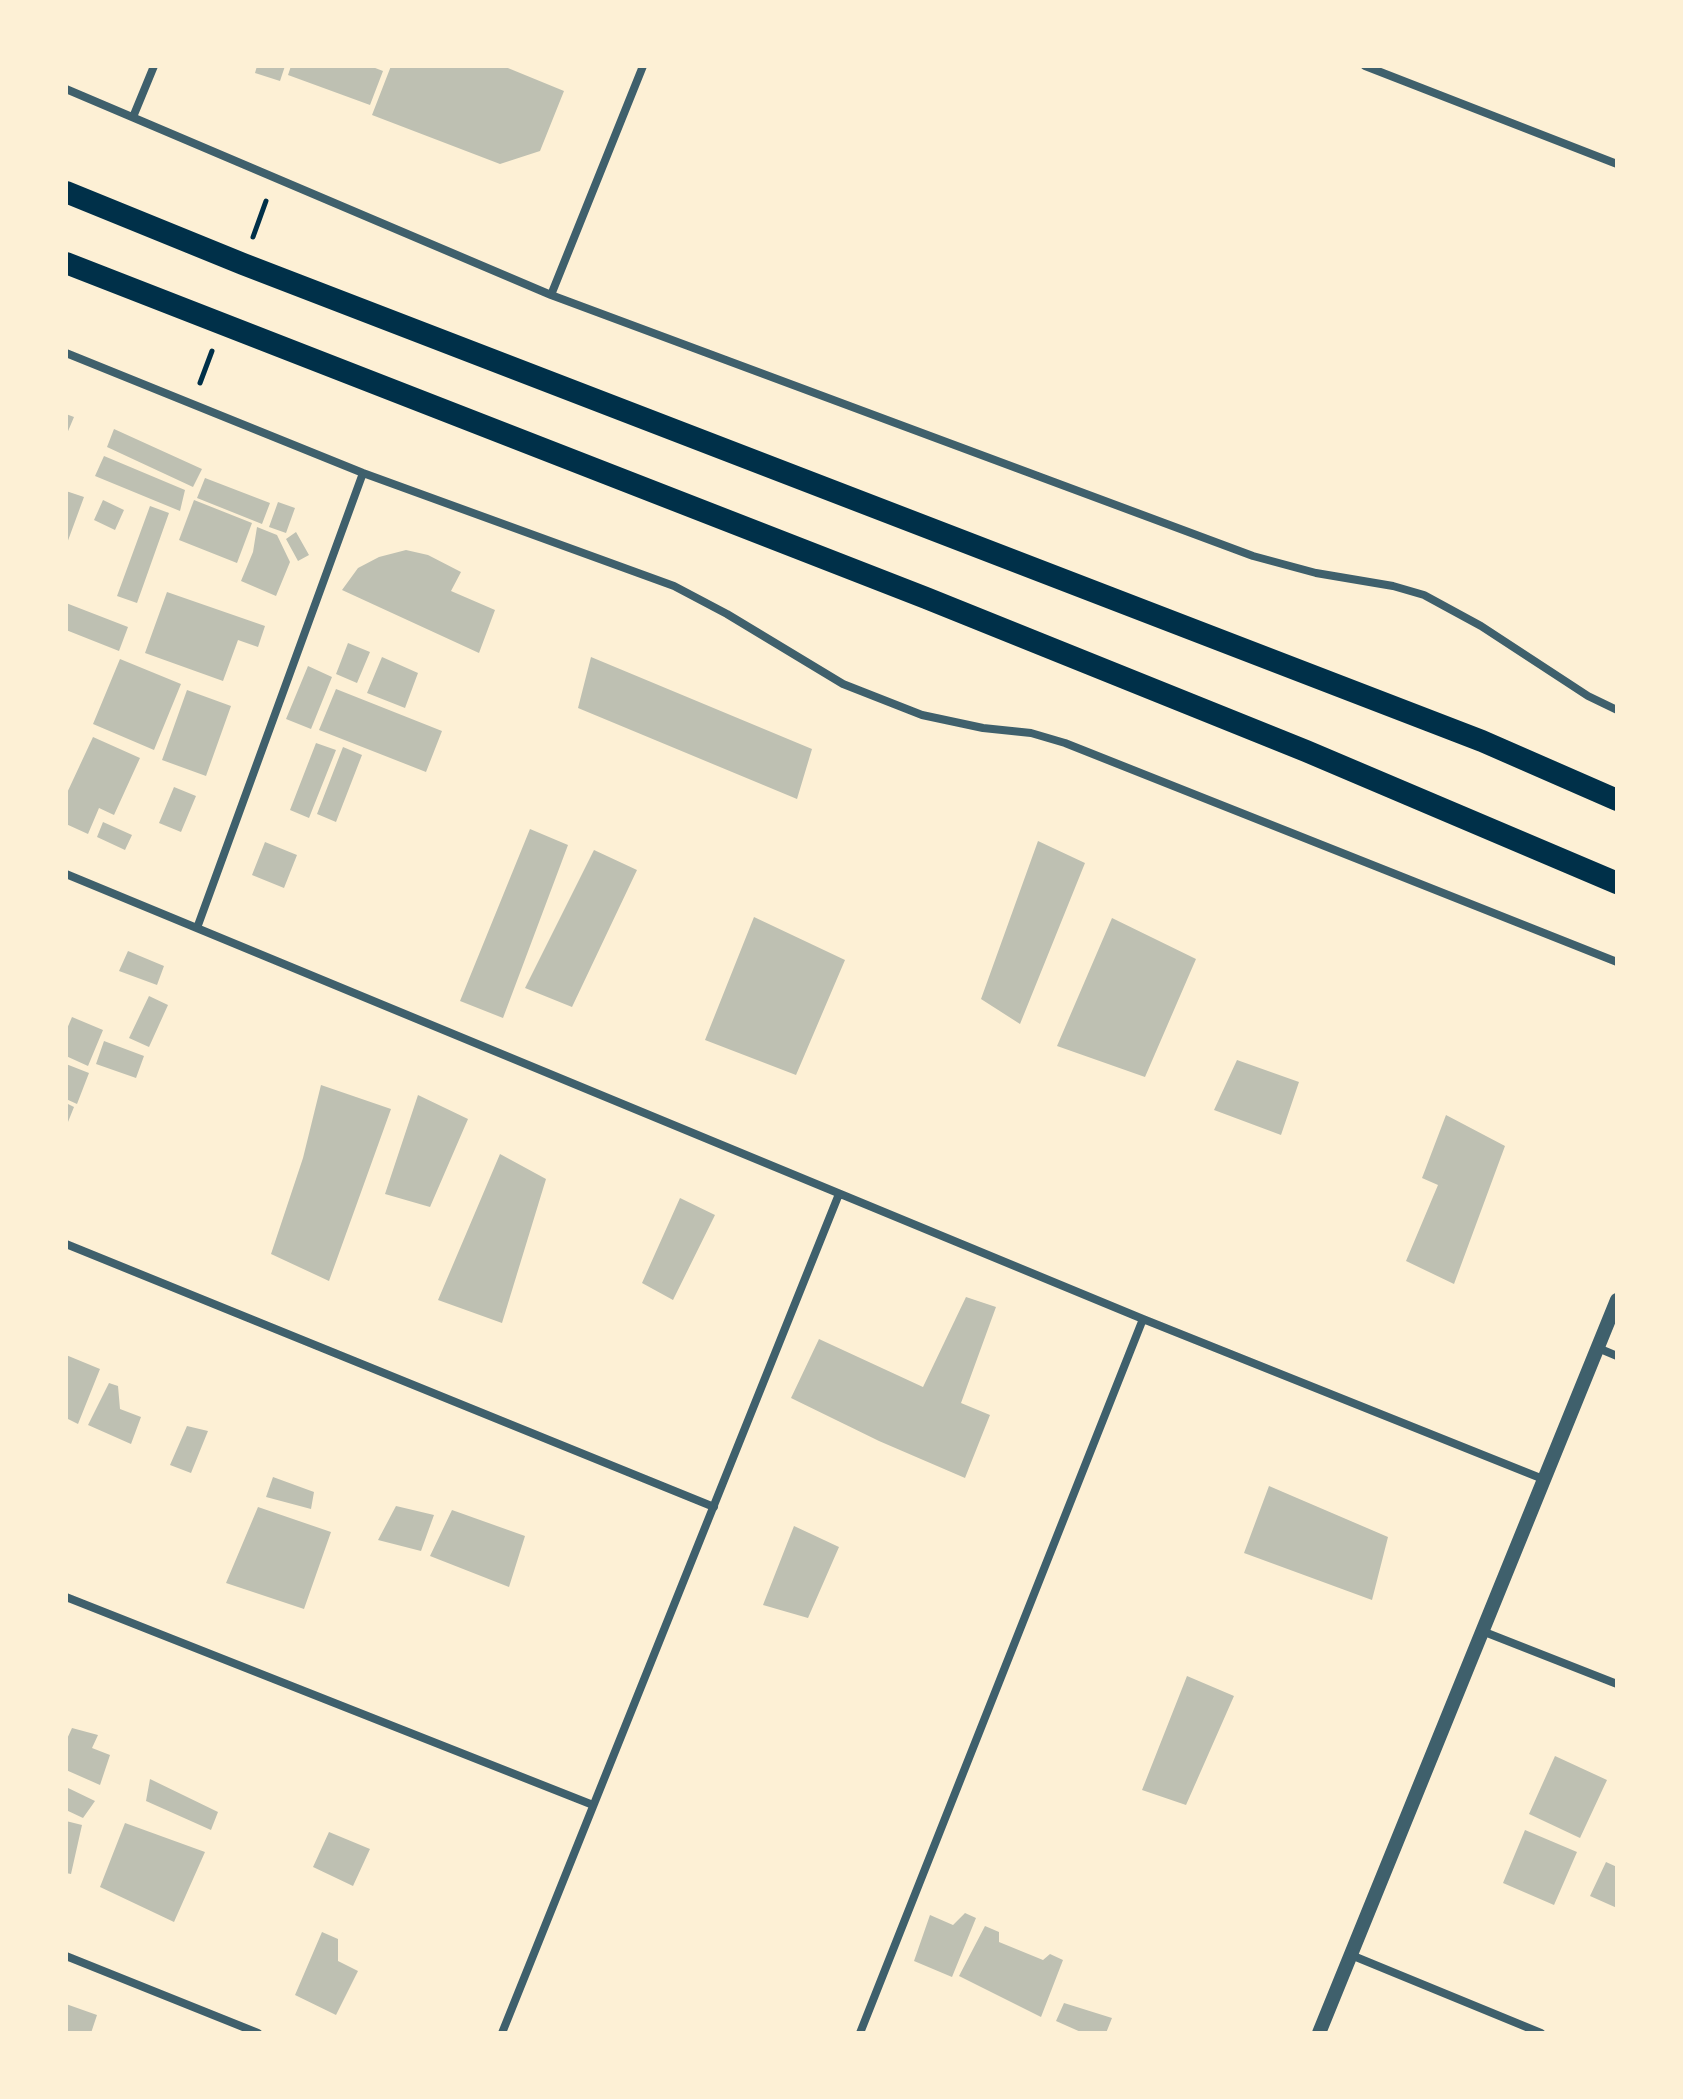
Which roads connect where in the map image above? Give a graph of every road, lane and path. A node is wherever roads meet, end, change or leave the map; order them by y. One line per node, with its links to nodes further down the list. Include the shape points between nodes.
1 (154, 66): 5 (street)
2 (643, 66): 9 (street)
3 (1365, 66): 6 (street)
4 (66, 89): 5 (street)
5 (133, 117): 9 (street)
6 (1617, 164)
7 (66, 192): 13 (highway, via 1482,741)
8 (66, 263): 15 (highway, via 940,604)
9 (551, 295): 12 (street, via 1253,556 1424,595)
10 (66, 353): 11 (street)
11 (363, 473): 16 (street); 17 (street, via 674,586 843,684 882,700 922,715 1065,743)
12 (1617, 710)
13 (1617, 800)
14 (66, 874): 16 (street)
15 (1617, 883)
16 (197, 928): 18 (street)
17 (1617, 962)
18 (839, 1194): 21 (street); 25 (street)
19 (66, 1244): 25 (street)
20 (1617, 1300): 22 (street)
21 (1143, 1319): 24 (street); 34 (street)
22 (1598, 1348): 23 (street); 24 (street)
23 (1617, 1356)
24 (1543, 1479): 27 (street)
25 (714, 1507): 29 (street)
26 (66, 1597): 29 (street)
27 (1482, 1631): 28 (street); 30 (street)
28 (1617, 1684)
29 (593, 1805): 33 (street)
30 (1351, 1955): 35 (street); 36 (street)
31 (66, 1956): 32 (street)
32 (258, 2033)
33 (502, 2033)
34 (860, 2033)
35 (1319, 2033)
36 (1541, 2033)

